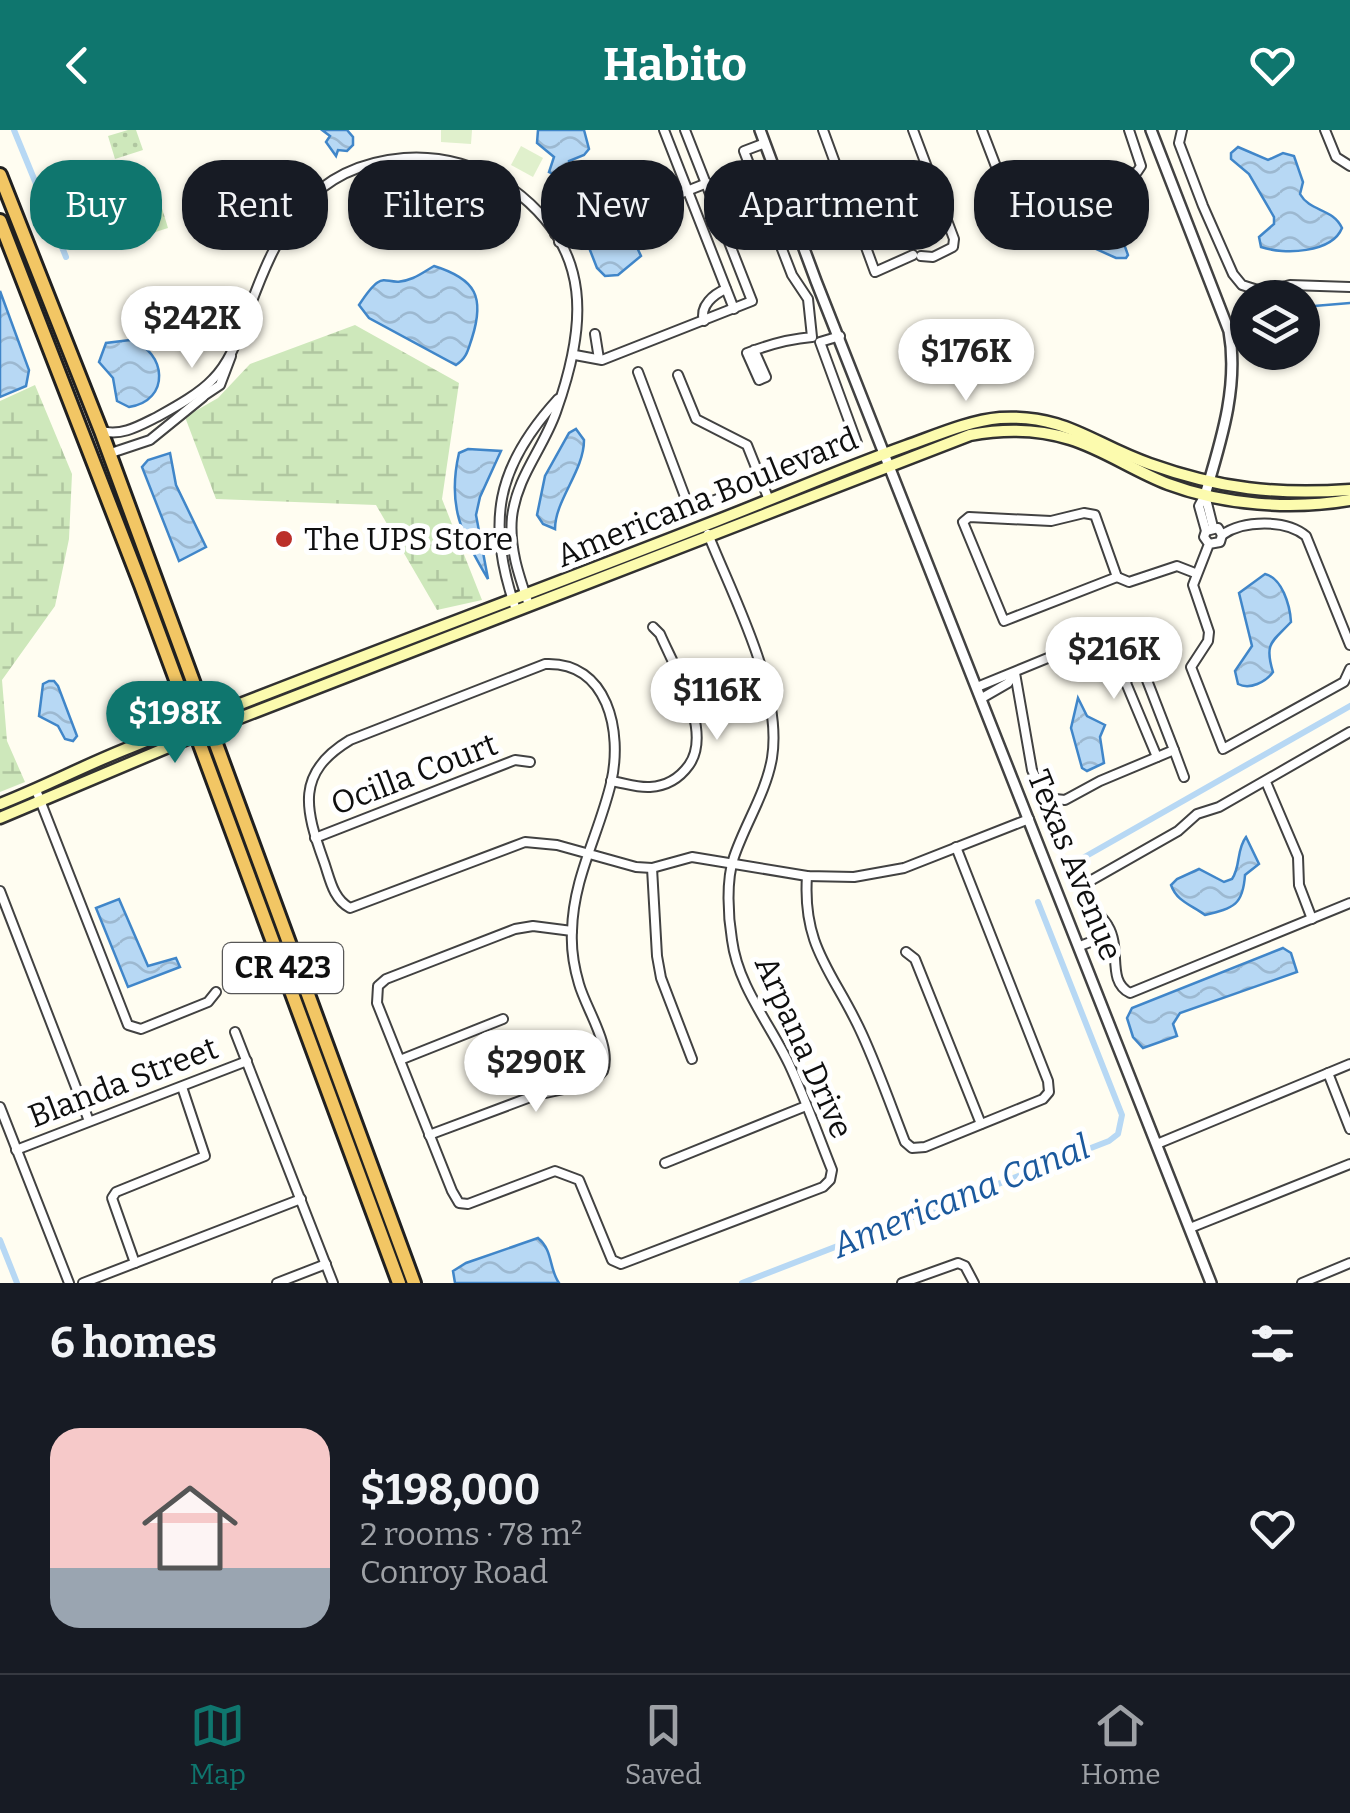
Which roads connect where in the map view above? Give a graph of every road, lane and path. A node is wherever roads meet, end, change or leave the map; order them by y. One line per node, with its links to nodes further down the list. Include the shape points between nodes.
1 (664, 130): 16 (street)
2 (685, 130): 14 (street)
3 (760, 130): 11 (street, Texas Avenue)
4 (823, 130): 5 (street, via 875,272 953,248)
5 (913, 130)
6 (982, 130): 7 (street, via 1017,212 1137,172 1140,158)
7 (1130, 130)
8 (1151, 130): 43 (street, via 1229,330 1231,395)
9 (1182, 130): 22 (street, via 1179,142 1242,285 1264,292 1290,285)
10 (1325, 130): 12 (street, via 1336,157)
11 (764, 143): 27 (street, Texas Avenue); 28 (street, via 744,151 792,275 808,299)
12 (1350, 166)
13 (0, 174): 37 (highway, CR 423)
14 (704, 176)
15 (704, 184): 16 (street)
16 (689, 191): 17 (street); 23 (street)
17 (684, 193)
18 (541, 215): 31 (street, via 515,190 440,159 355,170 305,202 280,234)
19 (0, 221): 29 (highway, CR 423)
20 (561, 250): 32 (street, via 576,290)
21 (733, 250): 24 (street, via 752,301)
22 (1350, 287)
23 (726, 290): 24 (street); 25 (street, via 704,307)
24 (734, 309): 25 (street)
25 (704, 321): 33 (street)
26 (595, 334): 33 (street)
27 (840, 336): 28 (street); 40 (street, Texas Avenue)
28 (816, 340): 30 (street, via 780,340); 42 (street, via 857,442)
29 (50, 348): 38 (highway, CR 423); 39 (highway, via 64,364 98,450)
30 (754, 350)
31 (232, 351): 37 (street, via 214,379 170,410 117,435); 39 (street, via 220,385 150,440)
32 (575, 354): 33 (street); 36 (street)
33 (599, 360)
34 (638, 372): 42 (street, via 690,510)
35 (678, 375): 42 (street, via 696,419 747,445)
36 (558, 399): 53 (street, via 512,518 512,547); 54 (street, via 518,454 502,492 499,547)
37 (101, 431): 39 (highway, CR 423)
38 (91, 453): 41 (highway, via 105,459); 66 (highway, CR 423)
39 (108, 454): 41 (highway, CR 423)
40 (889, 459): 43 (main road, Americana Boulevard, via 1002,418 1053,429 1138,472); 45 (main road, Americana Boulevard); 48 (main road, Americana Boulevard); 64 (street, Texas Avenue)
41 (118, 481): 65 (highway, CR 423)
42 (762, 481): 45 (street)
43 (1207, 489): 44 (main road, Americana Boulevard); 46 (main road, Americana Boulevard, via 1253,503); 47 (street, via 1199,506)
44 (1350, 490)
45 (769, 500): 48 (main road, Americana Boulevard)
46 (1350, 500)
47 (1210, 529): 49 (street); 50 (street, via 1204,538)
48 (707, 531): 53 (main road, Americana Boulevard); 83 (street, Arpana Drive, via 765,678 773,721 765,782)
49 (1222, 534): 50 (street, via 1218,544); 58 (street, via 1244,524 1297,528)
50 (1209, 544): 51 (street)
51 (1195, 573): 52 (street, via 1177,566 1129,582); 61 (street, via 1195,595 1209,632 1192,676 1224,749 1344,682)
52 (1117, 577): 52 (street, via 1090,512 1052,522 963,522 1004,621)
53 (527, 600): 54 (main road, Americana Boulevard)
54 (515, 605): 56 (main road, Americana Boulevard); 57 (main road, Americana Boulevard)
55 (653, 627): 72 (street, via 699,732 694,758 671,783 648,788)
56 (426, 631): 57 (main road); 59 (main road, Americana Boulevard)
57 (431, 643): 63 (main road, Americana Boulevard)
58 (1350, 645)
59 (361, 655): 63 (main road); 65 (main road, Americana Boulevard)
60 (1142, 669): 62 (street, via 1126,626); 68 (street); 69 (street, via 1126,683)
61 (1350, 669)
62 (1014, 673): 64 (street, via 1008,683); 75 (street, via 1032,770 1046,798)
63 (346, 676): 65 (main road, Americana Boulevard)
64 (980, 692): 78 (street, Texas Avenue)
65 (209, 723): 66 (main road); 118 (highway, CR 423)
66 (194, 729): 74 (main road); 114 (highway, CR 423)
67 (1350, 732): 73 (street)
68 (1174, 750): 69 (street); 71 (street)
69 (1157, 758): 75 (street)
70 (530, 762): 79 (street, Ocilla Court, via 515,760)
71 (1184, 777)
72 (612, 781): 79 (street, via 611,723 598,686 565,664 544,664 334,750 312,778 306,802); 82 (street)
73 (1266, 782): 88 (street, via 1298,856 1299,885); 90 (street, via 1197,814 1084,885 1091,910)
74 (39, 795): 76 (main road); 77 (main road); 93 (street, via 128,1025 141,1029 208,1002)
75 (1054, 800): 80 (street, via 1049,812)
76 (0, 804)
77 (0, 818)
78 (1029, 819): 81 (street); 91 (street, Texas Avenue)
79 (316, 838): 82 (street, via 336,897 350,908 526,842)
80 (1061, 842)
81 (956, 848): 85 (street, via 874,874); 105 (street, via 1049,1092)
82 (586, 855): 84 (street); 89 (street)
83 (732, 861): 84 (street, via 692,857); 85 (street); 102 (street, Arpana Drive, via 734,949)
84 (652, 868): 96 (street, via 661,978)
85 (807, 876): 105 (street, via 817,951 862,1032 905,1142 924,1147)
86 (0, 891): 104 (street)
87 (1350, 902): 88 (street)
88 (1312, 919): 90 (street, via 1130,993 1116,980)
89 (572, 932): 97 (street, via 515,929 386,979 378,986 377,1003); 107 (street, via 577,978 606,1062 598,1078)
90 (1111, 934): 91 (street)
91 (1080, 946): 108 (street, Texas Avenue)
92 (906, 952): 105 (street, via 915,959)
93 (216, 992)
94 (504, 1020): 97 (street)
95 (235, 1032): 98 (street)
96 (692, 1059)
97 (400, 1060): 107 (street)
98 (247, 1062): 101 (street, Blanda Street); 112 (street)
99 (1350, 1064): 100 (street)
100 (1328, 1073): 106 (street); 108 (street)
101 (182, 1088): 104 (street, Blanda Street); 115 (street, via 205,1156 112,1198)
102 (806, 1106): 107 (street, Arpana Drive, via 832,1170 823,1187 621,1264 612,1260 579,1180 554,1171 459,1202); 110 (street)
103 (0, 1107): 109 (street)
104 (90, 1122): 109 (street, Blanda Street)
105 (981, 1124)
106 (1350, 1128)
107 (429, 1135)
108 (1157, 1144): 113 (street, Texas Avenue)
109 (16, 1150): 119 (street)
110 (665, 1163)
111 (1350, 1164): 113 (street)
112 (300, 1199): 115 (street); 116 (street)
113 (1190, 1228): 127 (street, Texas Avenue)
114 (386, 1249): 118 (highway); 123 (highway, CR 423)
115 (136, 1263): 120 (street)
116 (326, 1264): 121 (street); 122 (street)
117 (1350, 1264): 128 (street)
118 (408, 1266): 124 (highway, CR 423)
119 (68, 1283)
120 (83, 1283)
121 (278, 1283)
122 (333, 1283)
123 (399, 1283)
124 (414, 1283)
125 (902, 1283): 126 (street, via 958,1263)
126 (974, 1283)
127 (1212, 1283)
128 (1302, 1283)

